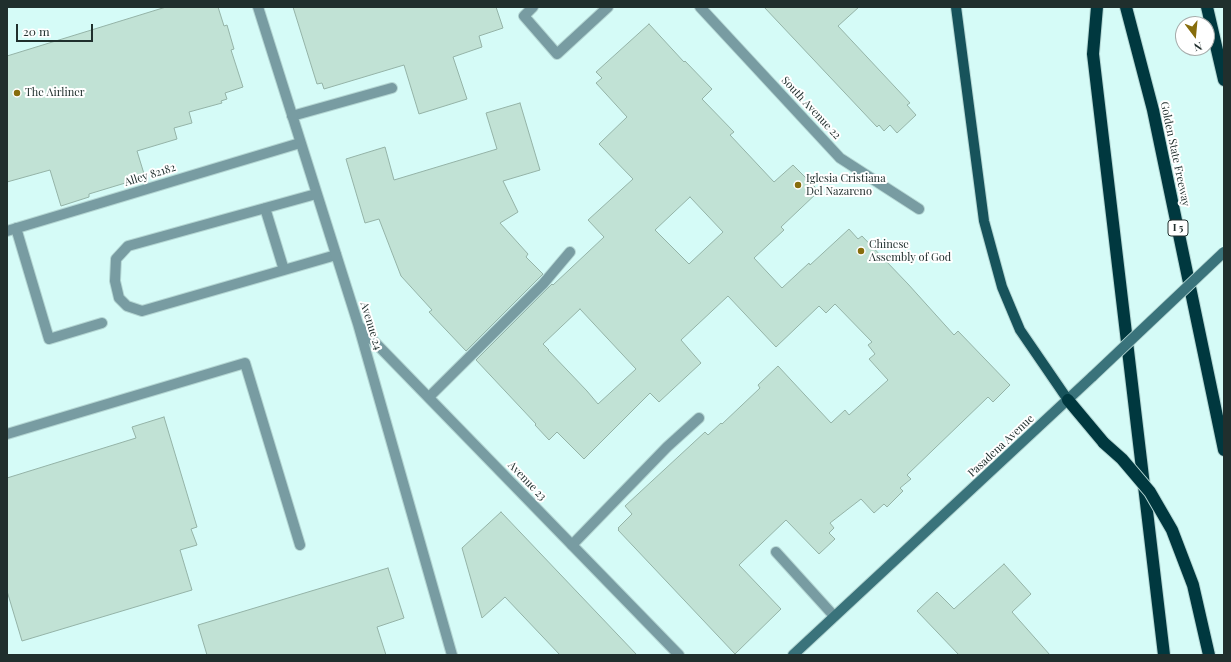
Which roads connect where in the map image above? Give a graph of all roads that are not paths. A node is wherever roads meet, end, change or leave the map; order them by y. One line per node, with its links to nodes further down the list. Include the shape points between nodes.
1 (258, 7): 11 (street, Avenue 24)
2 (533, 7): 8 (street, via 524,16 557,54)
3 (700, 7): 15 (street, South Avenue 22, via 840,158)
4 (956, 7): 24 (main road, via 984,221 1002,287 1020,330)
5 (1097, 7): 35 (highway, via 1093,54)
6 (1126, 7): 27 (highway, Golden State Freeway / I 5, via 1153,110)
7 (1207, 7): 9 (highway)
8 (601, 9)
9 (1224, 80)
10 (392, 88): 11 (street)
11 (292, 116): 12 (street, Avenue 24)
12 (300, 143): 13 (street, Avenue 24); 16 (street, Alley 82182)
13 (316, 194): 14 (street); 19 (street, Avenue 24)
14 (264, 208): 20 (street); 20 (street, via 128,246 116,259 115,281 119,298 127,306 142,311)
15 (919, 209)
16 (11, 230): 21 (street, via 49,339)
17 (570, 252): 23 (street, via 543,284)
18 (1224, 252): 24 (main road, Pasadena Avenue, bridge)
19 (336, 255): 20 (street); 22 (street, Avenue 24)
20 (284, 270)
21 (102, 323)
22 (358, 324): 23 (street, Avenue 23); 32 (street, Avenue 24)
23 (429, 397): 29 (street, Avenue 23)
24 (1068, 400): 31 (main road, Pasadena Avenue); 36 (highway, bridge, via 1150,492 1172,530 1193,585)
25 (698, 418): 29 (street)
26 (7, 434): 28 (street, via 245,363)
27 (1224, 450)
28 (300, 545)
29 (572, 545): 33 (street, Avenue 23)
30 (776, 552): 31 (street)
31 (834, 616): 34 (main road, Pasadena Avenue)
32 (452, 655)
33 (679, 655)
34 (793, 655)
35 (1164, 655)
36 (1209, 655)

